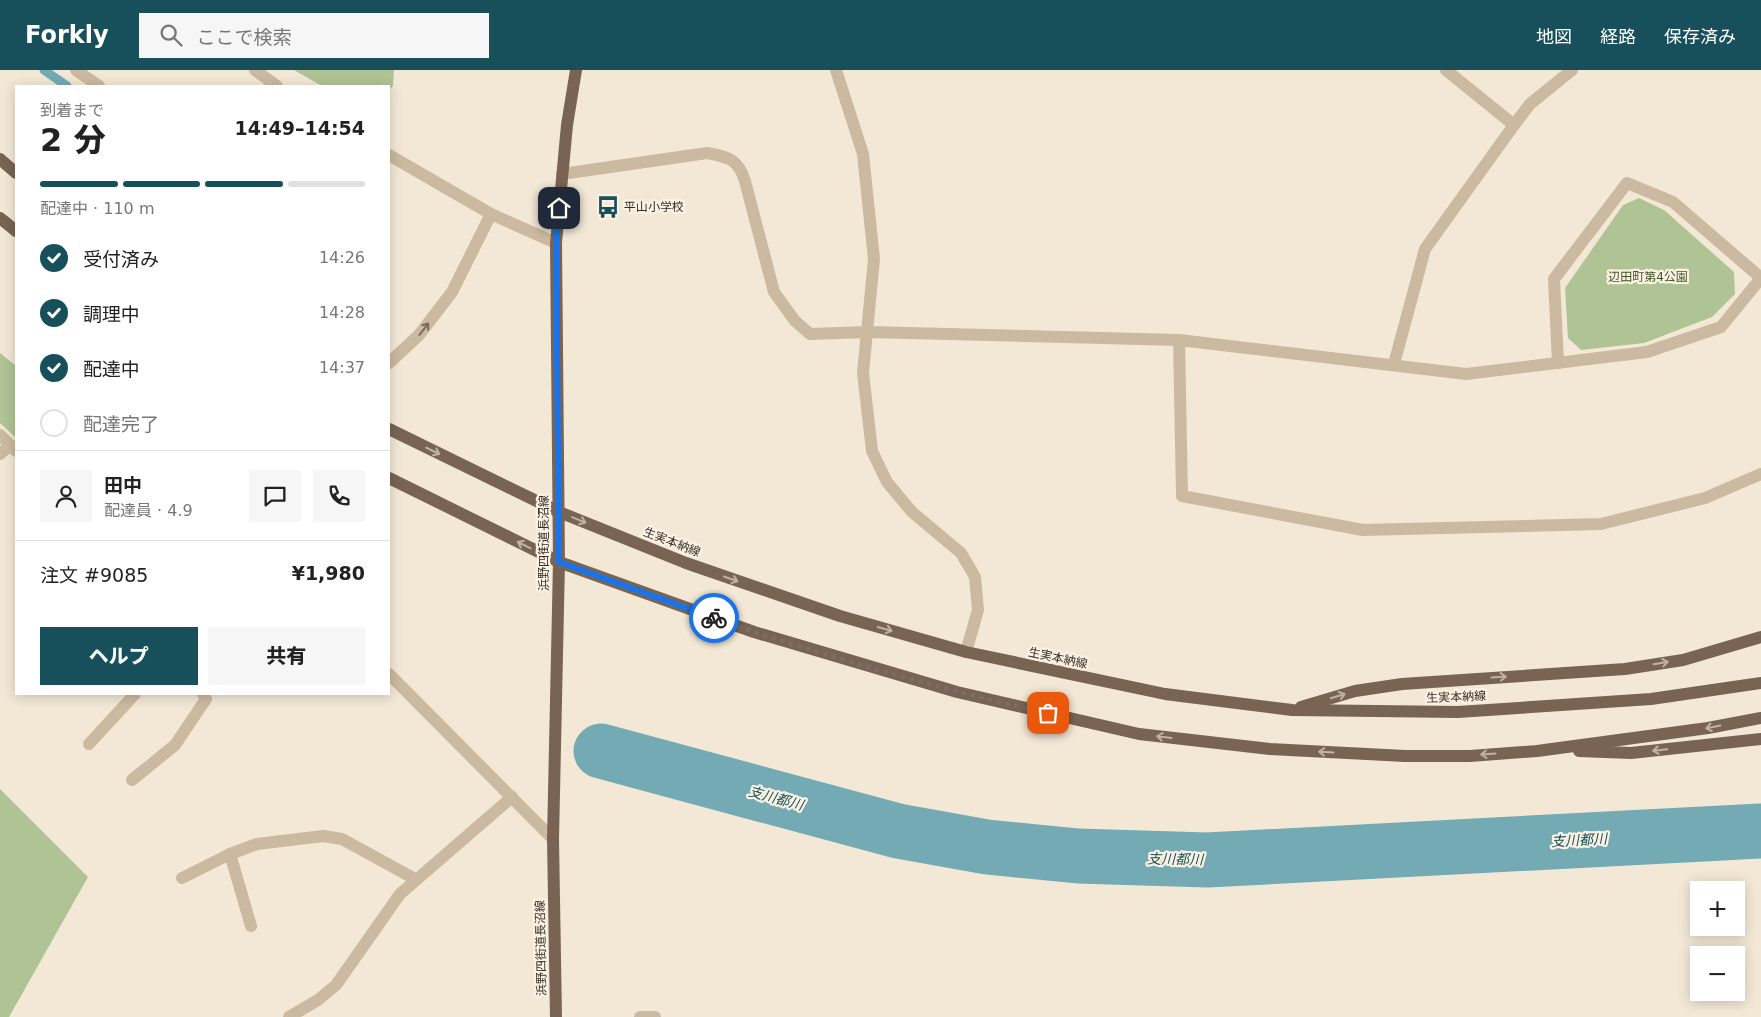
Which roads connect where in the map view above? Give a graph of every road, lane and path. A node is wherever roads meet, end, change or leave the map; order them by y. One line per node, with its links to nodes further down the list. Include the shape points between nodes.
1 (76, 70): 7 (street)
2 (255, 70): 8 (street)
3 (576, 70): 13 (main road, 浜野四街道長沼線, via 566,125)
4 (836, 70): 19 (street, via 864,154 874,259)
5 (1446, 70): 9 (street)
6 (1572, 70): 9 (street, via 1530,104)
7 (98, 85)
8 (277, 85)
9 (1514, 125): 23 (street, via 1425,249)
10 (390, 156): 14 (street)
11 (0, 159): 12 (main road)
12 (15, 172)
13 (562, 174): 17 (main road, 浜野四街道長沼線); 19 (street, via 707,152 726,157 740,166 774,292 796,321 810,334)
14 (491, 214): 17 (street); 21 (street, one-way to 14, via 419,335 452,292)
15 (0, 218): 16 (main road)
16 (15, 230)
17 (556, 243): 29 (main road, 浜野四街道長沼線)
18 (1761, 278): 22 (street, via 1721,327 1646,352); 22 (street, via 1673,202 1627,183 1554,279)
19 (868, 332): 20 (street); 32 (street, via 863,373 872,451 887,482 912,512 961,553 975,577 978,610)
20 (1179, 340): 23 (street); 27 (street, via 1182,496 1363,530 1601,524 1705,498)
21 (390, 362)
22 (1558, 363): 23 (street, via 1466,374)
23 (1394, 364)
24 (390, 429): 29 (main road, 生実本納線, one-way to 29)
25 (0, 434): 26 (street)
26 (9, 450)
27 (1761, 474)
28 (390, 478): 30 (main road, one-way to 28)
29 (559, 512): 30 (main road, 浜野四街道長沼線); 32 (main road, 生実本納線, one-way to 32, via 686,563 795,601)
30 (559, 562): 41 (main road, one-way to 30, via 1470,756 1405,756 1270,749 1139,734 957,692 754,632); 44 (main road, 浜野四街道長沼線)
31 (1761, 638): 37 (main road, one-way to 31, via 1355,691 1402,684 1644,666 1683,660)
32 (966, 652): 37 (main road, 生実本納線, via 1165,694)
33 (390, 675): 43 (street)
34 (1761, 683): 37 (main road, 生実本納線, via 1651,699 1458,712)
35 (133, 695): 40 (street)
36 (204, 695): 42 (street, via 206,699 175,745)
37 (1292, 710)
38 (1761, 718): 41 (main road, one-way to 41)
39 (1761, 739): 41 (main road, one-way to 41, via 1631,752)
40 (89, 744)
41 (1537, 750)
42 (132, 780)
43 (512, 797): 44 (street); 47 (street)
44 (553, 839): 50 (main road, 浜野四街道長沼線)
45 (230, 854): 46 (street); 47 (street, via 257,844 323,836 342,839); 48 (street)
46 (182, 878)
47 (415, 879): 49 (street, via 400,894 336,985)
48 (251, 926)
49 (289, 1017)
50 (556, 1017)
51 (640, 1017): 52 (street)
52 (655, 1017)

